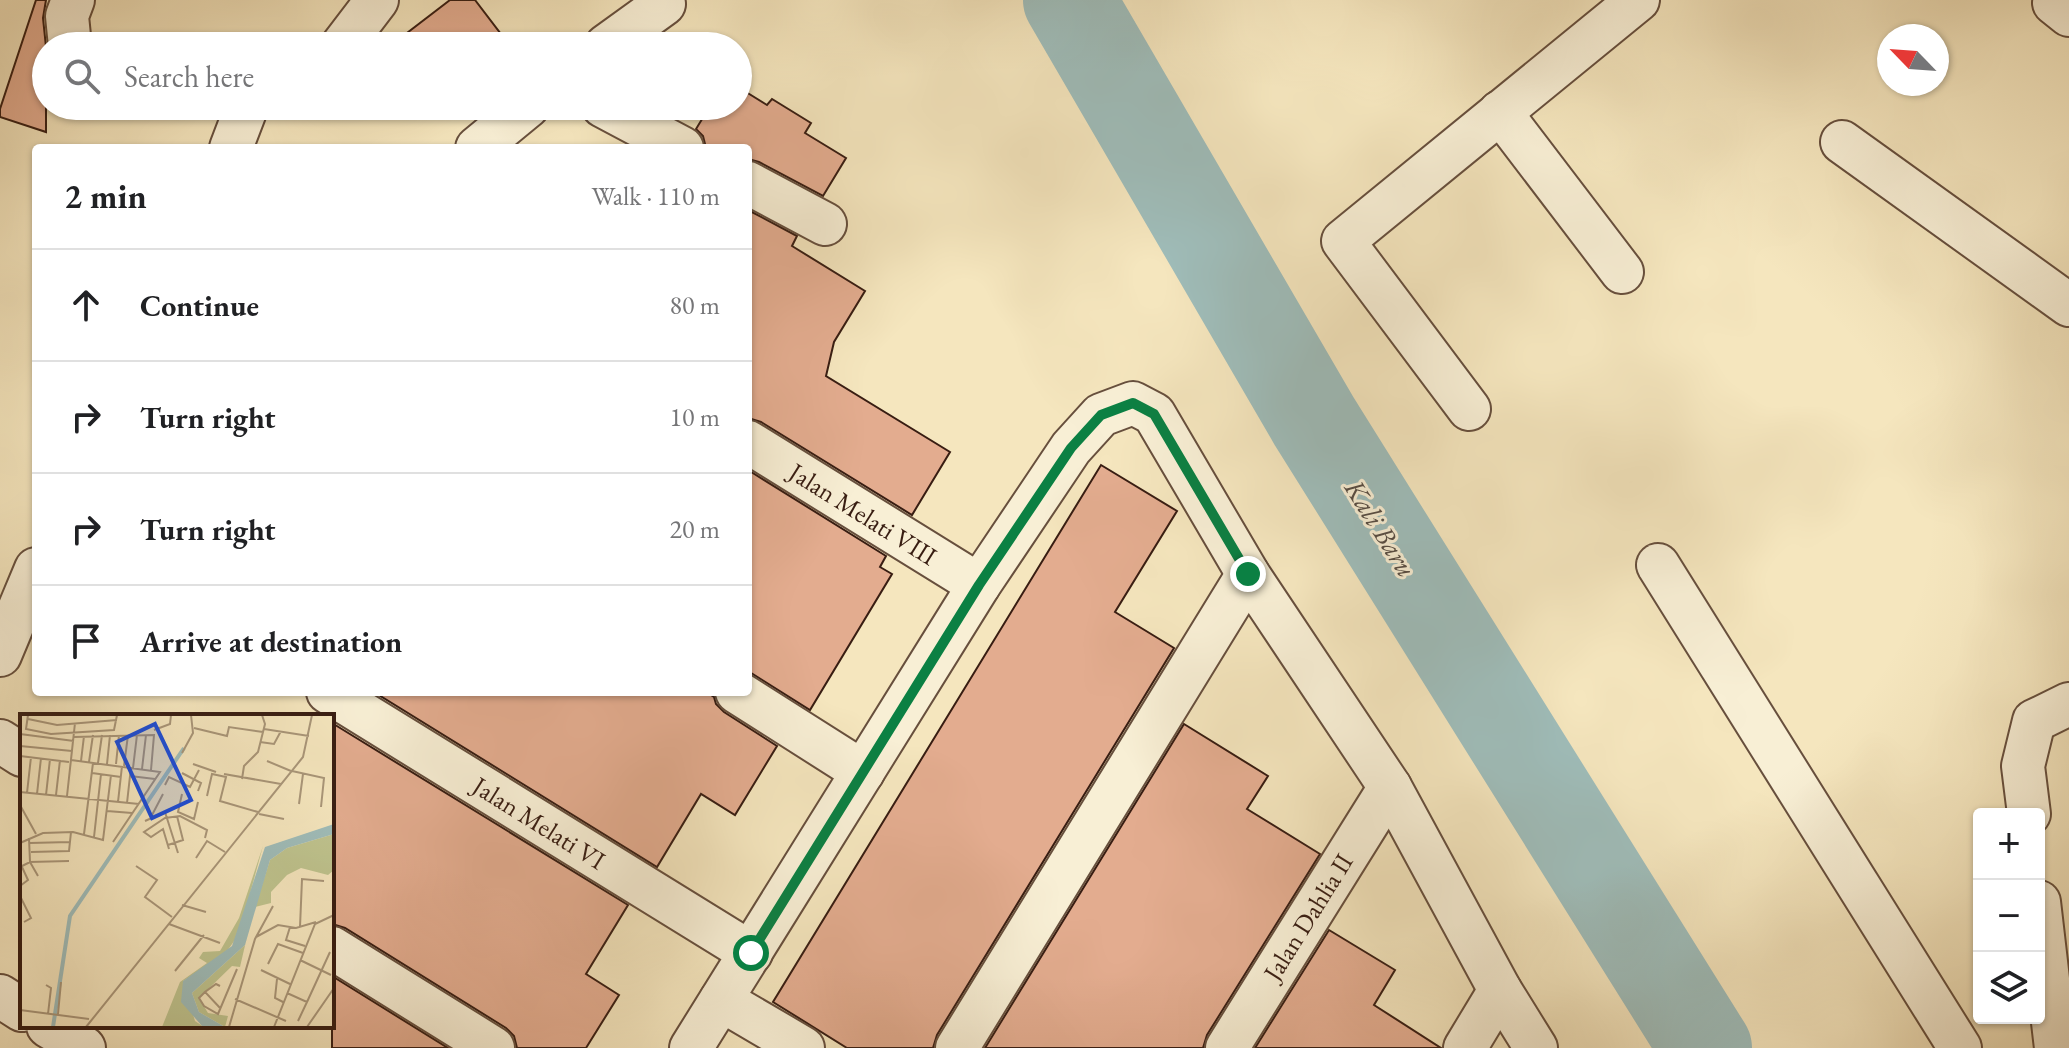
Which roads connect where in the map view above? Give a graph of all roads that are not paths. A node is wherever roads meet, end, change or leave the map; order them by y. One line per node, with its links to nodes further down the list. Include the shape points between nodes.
1 (73, 0): 5 (street)
2 (377, 0): 6 (street)
3 (1638, 0): 8 (street)
4 (664, 4): 7 (street)
5 (69, 32)
6 (353, 32)
7 (625, 32)
8 (1500, 112): 18 (street); 20 (street, via 1343,241)
9 (242, 120): 13 (street)
10 (511, 120): 14 (street)
11 (629, 120): 15 (street)
12 (1842, 142): 19 (street)
13 (233, 144)
14 (482, 144)
15 (674, 144)
16 (752, 185): 17 (street)
17 (825, 224)
18 (1622, 272)
19 (2069, 305)
20 (1469, 409)
21 (752, 444): 25 (street, Jalan Melati VIII)
22 (1658, 565): 51 (street)
23 (1248, 574): 25 (street, via 1154,414 1133,403 1101,415 1071,448); 33 (street); 47 (street)
24 (32, 579): 26 (street)
25 (979, 585): 32 (street)
26 (0, 655)
27 (334, 696): 37 (street, Jalan Melati VI)
28 (743, 696): 32 (street)
29 (2069, 704): 34 (street, via 2034,721 2023,766)
30 (0, 741): 31 (street)
31 (20, 754)
32 (863, 772): 37 (street)
33 (1390, 787): 38 (street); 48 (street, Jalan Dahlia II)
34 (2028, 808)
35 (334, 949): 44 (street)
36 (2045, 952): 52 (street)
37 (751, 953): 40 (street)
38 (1500, 990): 49 (street); 50 (street)
39 (0, 996): 41 (street)
40 (721, 1000): 45 (street); 46 (street)
41 (20, 1009)
42 (51, 1028): 43 (street)
43 (84, 1048)
44 (493, 1048)
45 (691, 1048)
46 (803, 1048)
47 (957, 1048)
48 (1227, 1048)
49 (1465, 1048)
50 (1536, 1048)
51 (1960, 1048)
52 (2056, 1048)

